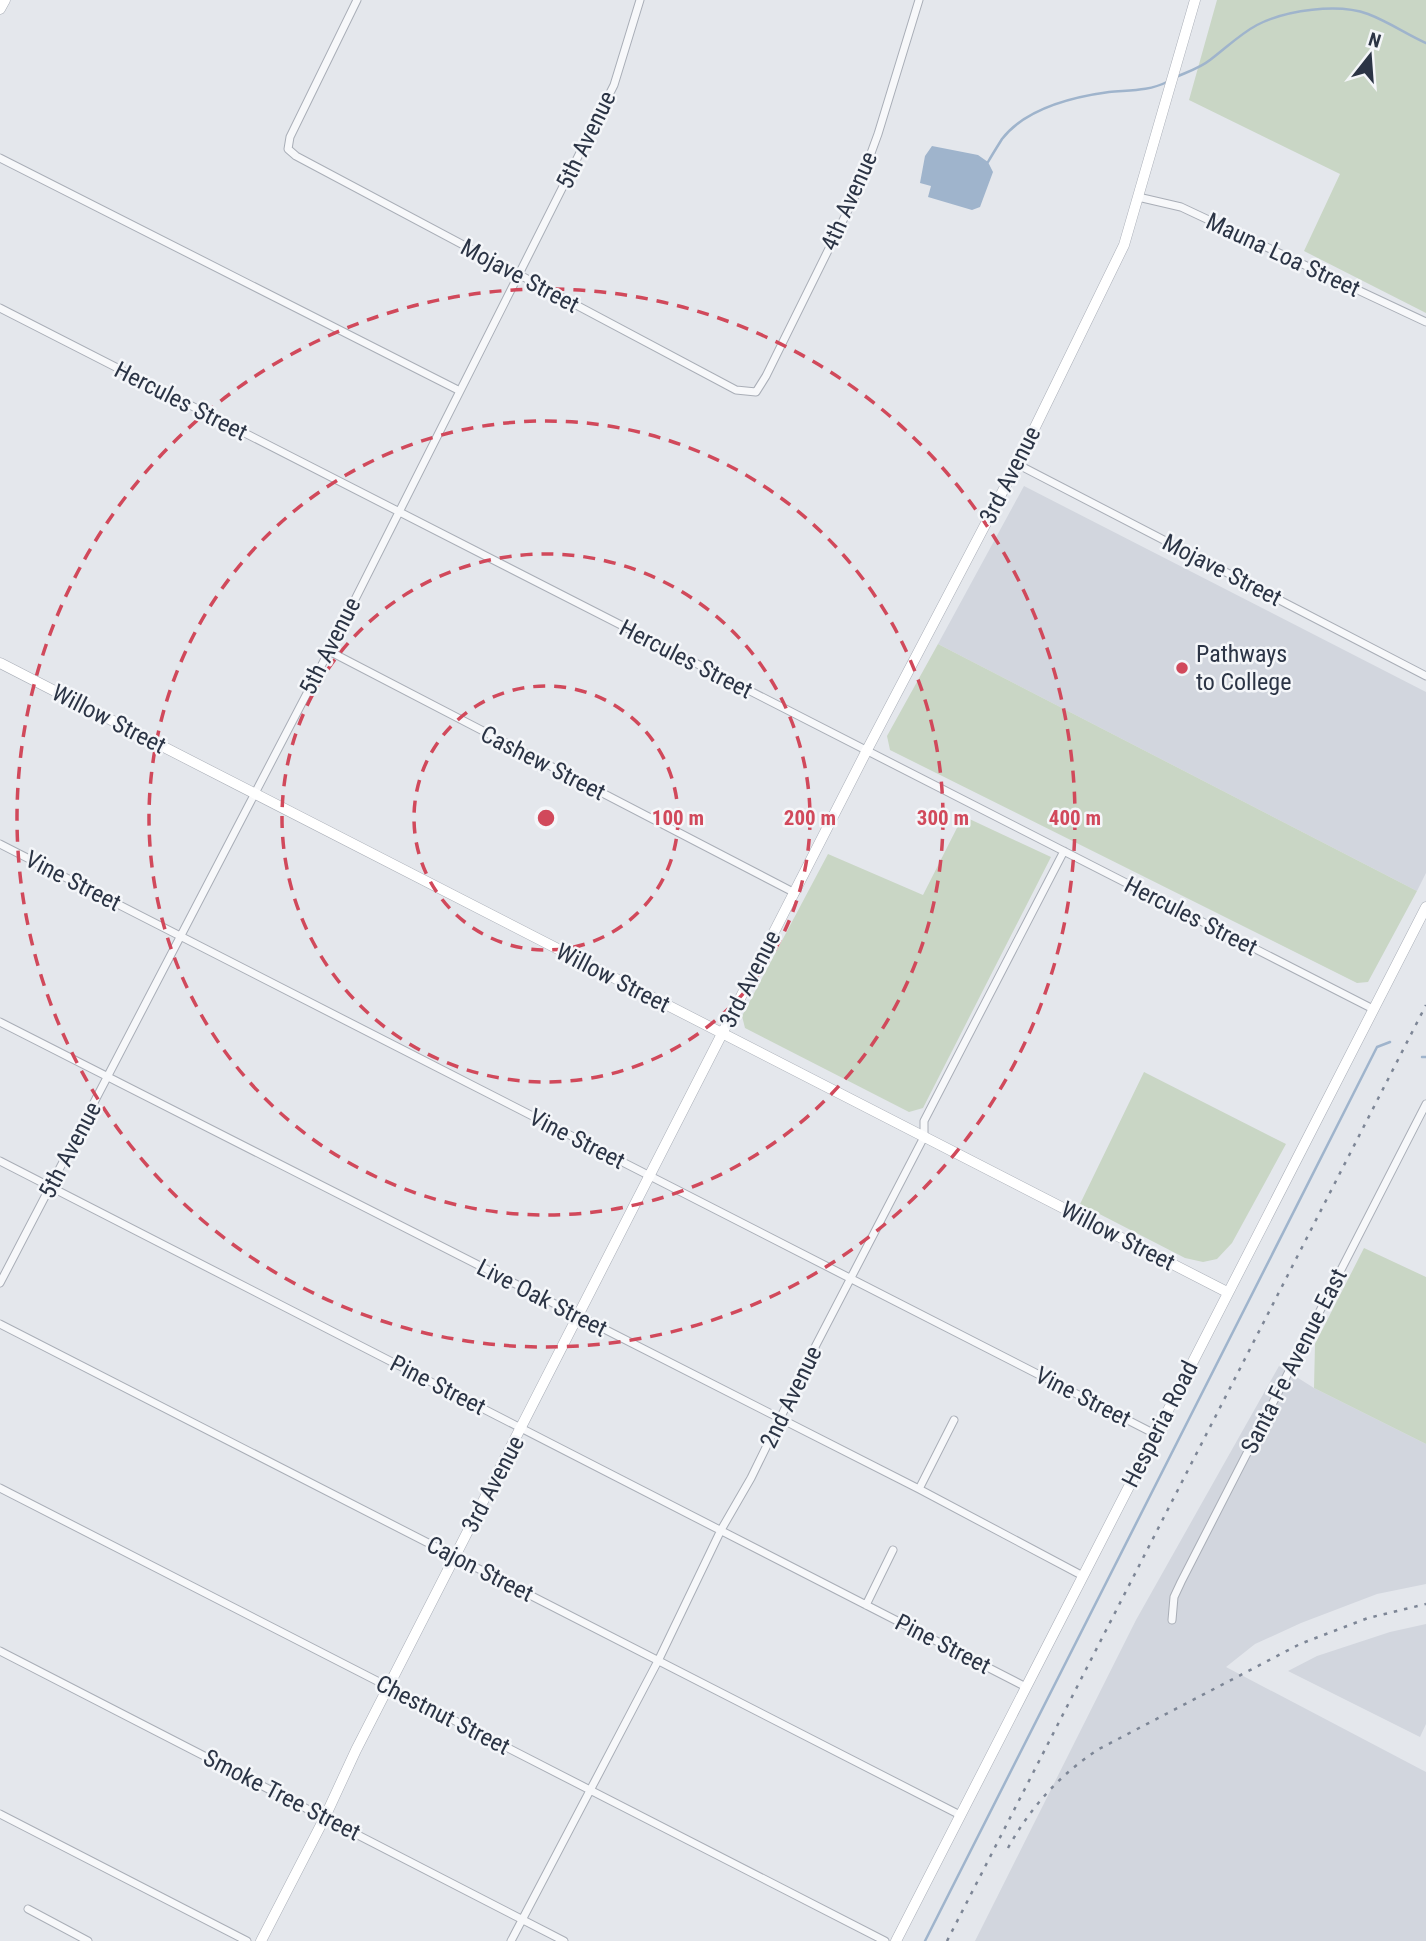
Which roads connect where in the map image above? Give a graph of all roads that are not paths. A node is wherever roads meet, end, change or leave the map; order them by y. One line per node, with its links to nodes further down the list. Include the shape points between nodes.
1 (5, 0): 6 (street)
2 (357, 0): 9 (street, Mojave Street, via 288,149)
3 (640, 0): 9 (street, 5th Avenue, via 614,85)
4 (919, 0): 13 (street, 4th Avenue, via 856,194)
5 (1195, 0): 8 (street, 3rd Avenue)
6 (0, 9)
7 (0, 158): 12 (street)
8 (1138, 197): 11 (street, Mauna Loa Street, via 1181,207); 14 (street, 3rd Avenue, via 1124,245)
9 (518, 276): 12 (street, 5th Avenue); 13 (street, Mojave Street, via 736,390)
10 (0, 308): 15 (street, Hercules Street)
11 (1426, 322)
12 (460, 391): 15 (street, 5th Avenue)
13 (756, 392)
14 (1017, 464): 18 (street, Mojave Street); 19 (street, 3rd Avenue)
15 (398, 513): 16 (street, 5th Avenue); 19 (street, Hercules Street)
16 (328, 651): 20 (street, 5th Avenue); 23 (street, Cashew Street)
17 (0, 663): 20 (street, Willow Street)
18 (1426, 677)
19 (867, 751): 22 (street, Hercules Street); 23 (street, 3rd Avenue)
20 (253, 793): 25 (street, 5th Avenue); 28 (street, Willow Street)
21 (0, 844): 25 (street, Vine Street)
22 (1064, 851): 26 (street, Hercules Street); 31 (street, 2nd Avenue, via 924,1121)
23 (795, 893): 28 (street, 3rd Avenue)
24 (1426, 907): 26 (street, Hesperia Road)
25 (180, 936): 29 (street, 5th Avenue); 33 (street, Vine Street)
26 (1373, 1009): 37 (street, Hesperia Road)
27 (0, 1022): 29 (street, Live Oak Street)
28 (722, 1034): 31 (street, Willow Street); 33 (street, 3rd Avenue)
29 (109, 1077): 34 (street, 5th Avenue); 38 (street, Live Oak Street)
30 (1426, 1104): 51 (street, Santa Fe Avenue East, via 1181,1582)
31 (924, 1137): 35 (street, 2nd Avenue); 37 (street, Willow Street)
32 (0, 1161): 34 (street, Pine Street)
33 (650, 1176): 35 (street, Vine Street); 38 (street, 3rd Avenue)
34 (51, 1187): 36 (street, 5th Avenue); 42 (street, Pine Street)
35 (851, 1279): 40 (street, 2nd Avenue); 43 (street, Vine Street)
36 (0, 1283)
37 (1227, 1292): 43 (street, Hesperia Road)
38 (578, 1317): 40 (street, Live Oak Street); 42 (street, 3rd Avenue)
39 (0, 1324): 48 (street, Cajon Street)
40 (780, 1418): 45 (street, Live Oak Street); 46 (street, 2nd Avenue)
41 (954, 1420): 45 (street)
42 (522, 1428): 46 (street, Pine Street); 48 (street, 3rd Avenue)
43 (1155, 1434): 49 (street, Hesperia Road)
44 (0, 1488): 55 (street, Chestnut Street)
45 (919, 1489): 49 (street, Live Oak Street)
46 (721, 1530): 50 (street, Pine Street); 53 (street, 2nd Avenue)
47 (893, 1550): 50 (street)
48 (455, 1556): 53 (street, Cajon Street); 55 (street, 3rd Avenue)
49 (1083, 1576): 54 (street, Hesperia Road)
50 (866, 1605): 54 (street, Pine Street)
51 (1172, 1620)
52 (0, 1651): 59 (street, Smoke Tree Street)
53 (659, 1659): 56 (street, 2nd Avenue); 58 (street, Cajon Street)
54 (1026, 1687): 58 (street, Hesperia Road)
55 (389, 1688): 56 (street, Chestnut Street); 59 (street, 3rd Avenue)
56 (590, 1789): 61 (street, 2nd Avenue); 67 (street, Chestnut Street)
57 (0, 1814): 63 (street)
58 (960, 1815): 68 (street, Hesperia Road)
59 (325, 1817): 61 (street, Smoke Tree Street); 64 (street, 3rd Avenue)
60 (28, 1909): 62 (street)
61 (520, 1920): 65 (street, 2nd Avenue); 66 (street, Smoke Tree Street)
62 (88, 1941)
63 (247, 1941)
64 (261, 1941)
65 (511, 1941)
66 (564, 1941)
67 (885, 1941)
68 (895, 1941)

